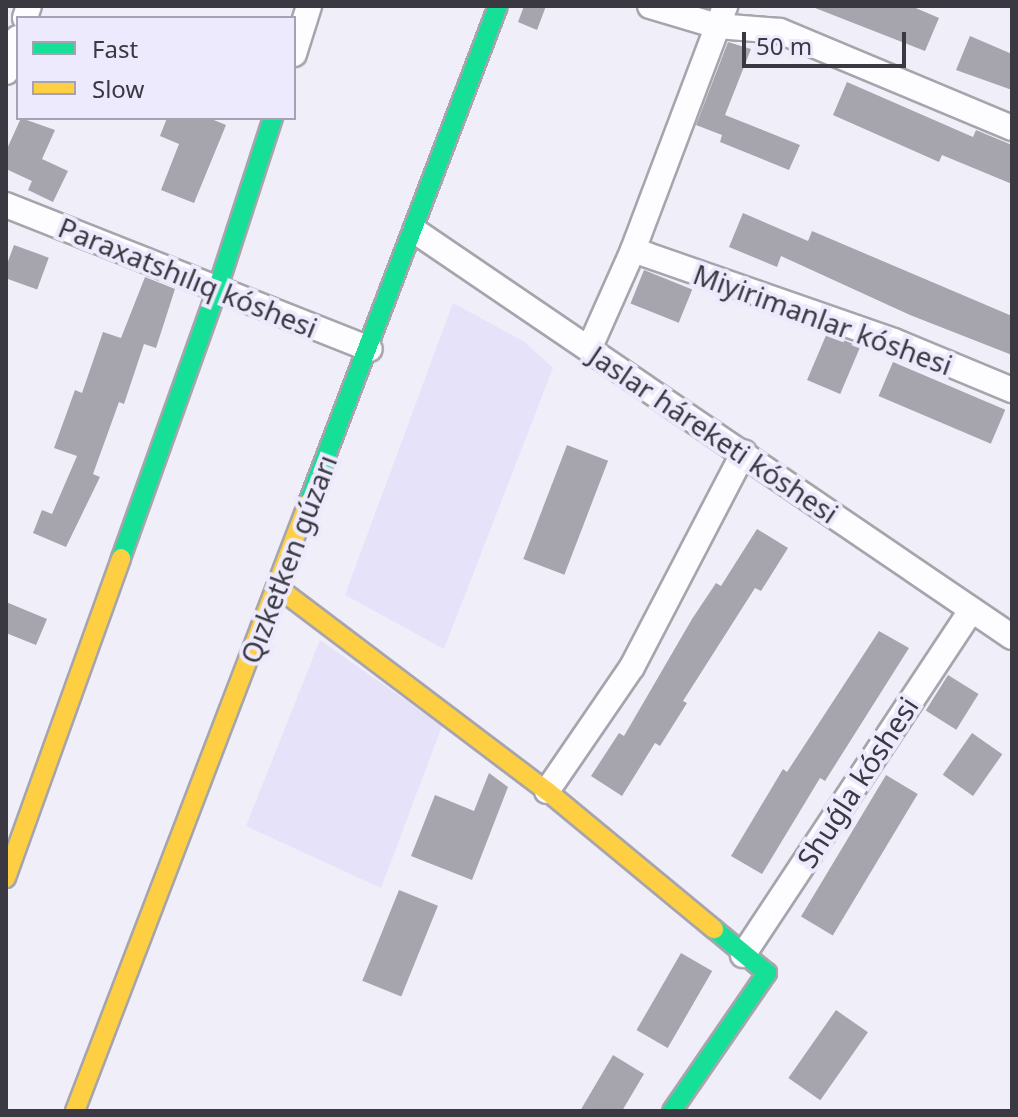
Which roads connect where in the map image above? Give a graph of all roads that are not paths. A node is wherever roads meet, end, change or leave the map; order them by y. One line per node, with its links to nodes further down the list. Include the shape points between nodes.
1 (309, 6): 6 (street)
2 (498, 6): 11 (street, Qızketken gúzarı)
3 (650, 6): 4 (street)
4 (721, 16): 9 (street, via 780,31); 12 (street)
5 (16, 44): 7 (street)
6 (296, 48)
7 (6, 72)
8 (272, 120): 13 (street)
9 (1012, 128)
10 (6, 205): 13 (street, Paraxatshılıq kóshesi)
11 (415, 231): 14 (street, Qızketken gúzarı); 15 (street, Jaslar háreketi kóshesi)
12 (633, 250): 15 (street); 16 (street, Miyirimanlar kóshesi, via 894,341)
13 (218, 287): 14 (street, Paraxatshılıq kóshesi); 22 (street)
14 (369, 349): 18 (street, Qızketken gúzarı)
15 (589, 349): 17 (street, Jaslar háreketi kóshesi)
16 (1012, 390)
17 (744, 452): 19 (street, Jaslar háreketi kóshesi); 21 (street, via 632,667)
18 (277, 587): 21 (street); 24 (street, Qızketken gúzarı)
19 (971, 610): 20 (street, Jaslar háreketi kóshesi); 23 (street, Shuǵla kóshesi)
20 (1012, 637)
21 (547, 791): 23 (street)
22 (6, 878)
23 (743, 955): 25 (street, via 767,973)
24 (75, 1111)
25 (672, 1111)

